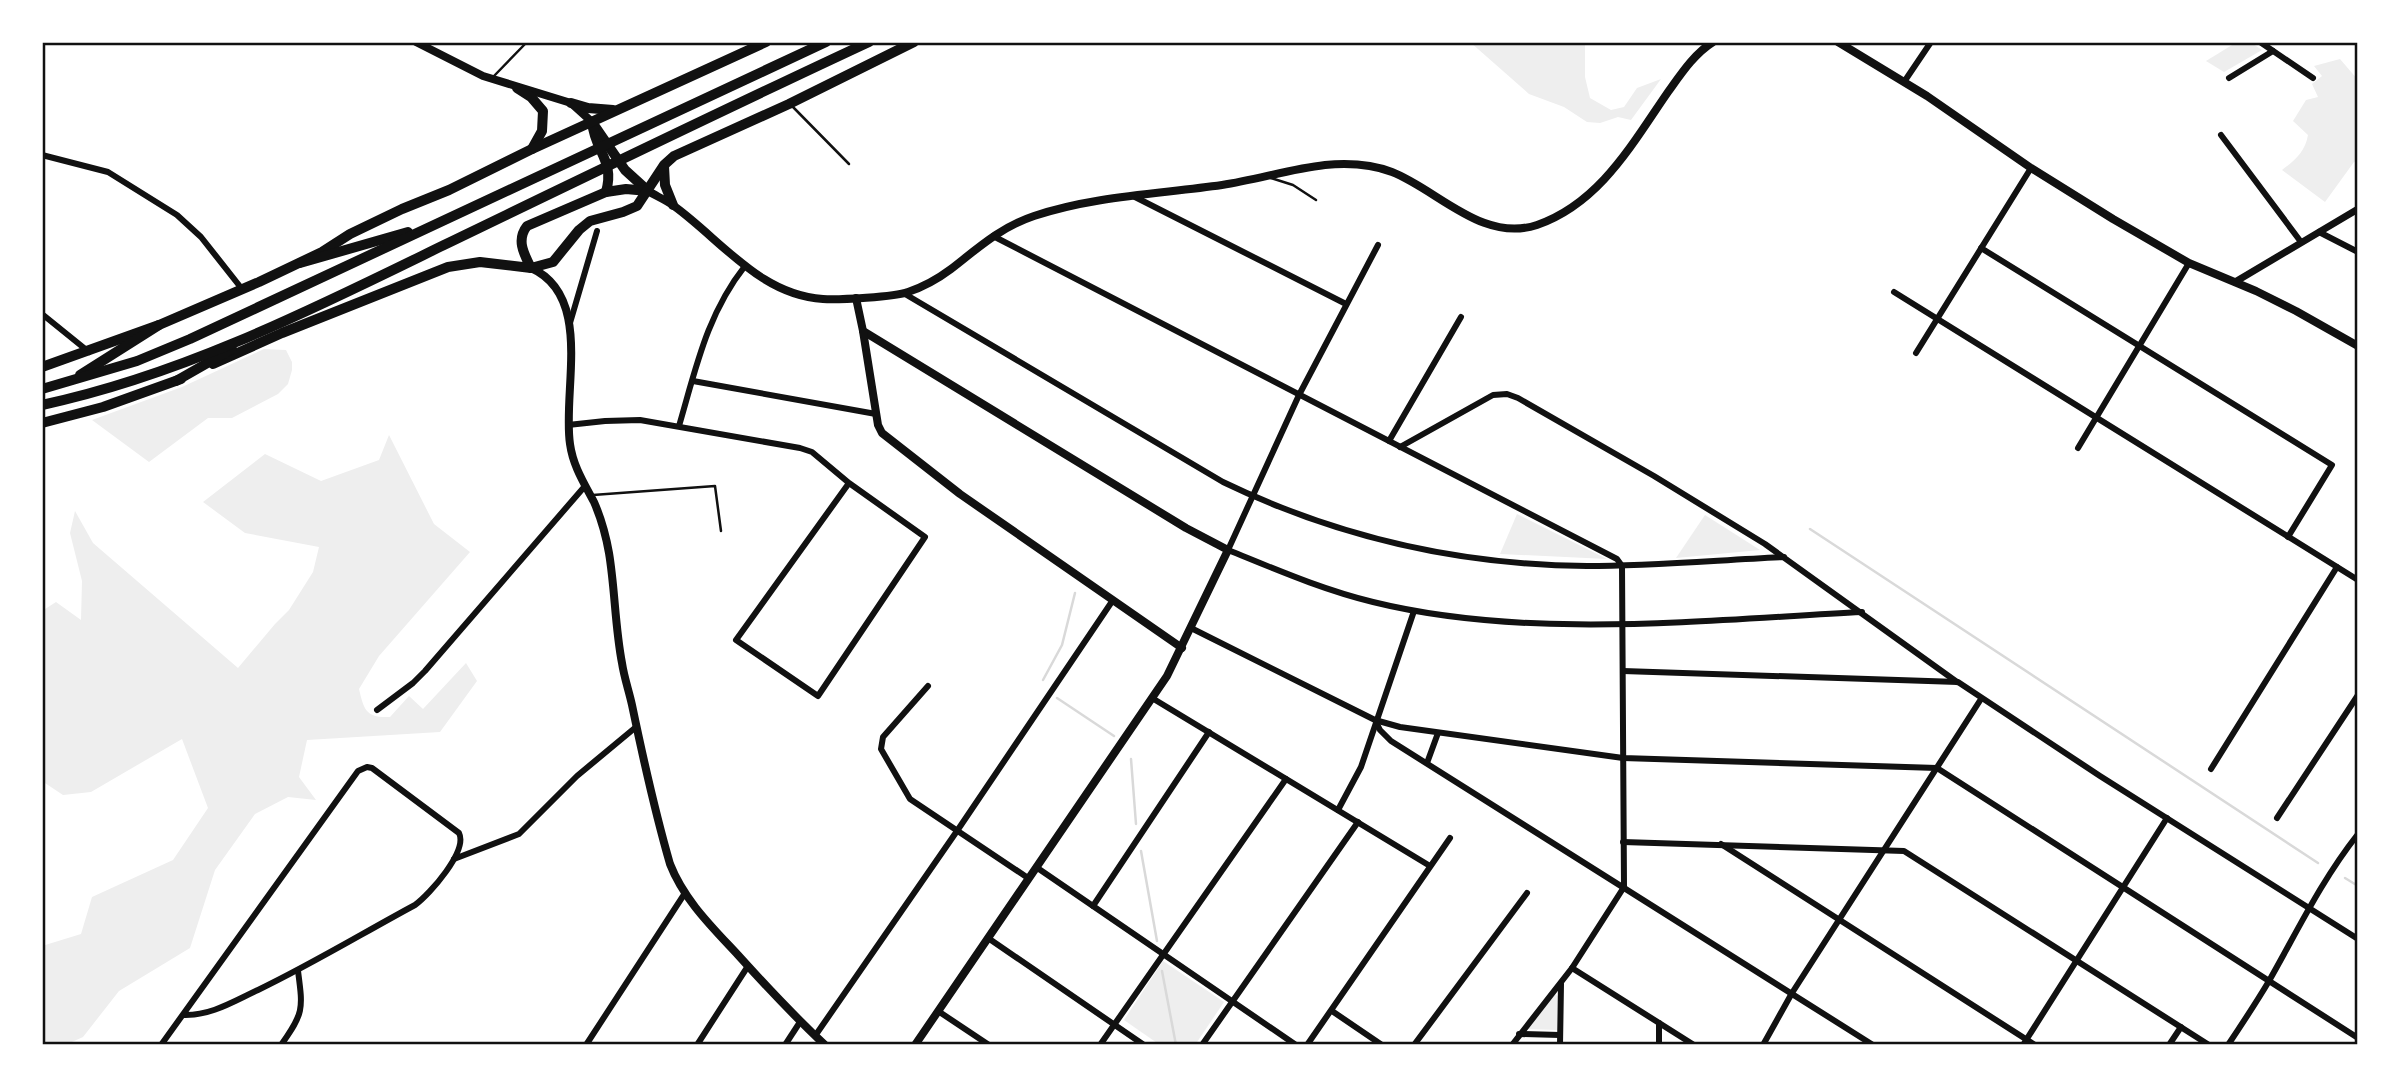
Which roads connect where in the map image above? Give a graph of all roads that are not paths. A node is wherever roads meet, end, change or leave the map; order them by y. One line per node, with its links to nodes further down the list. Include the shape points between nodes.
1 (416, 42): 12 (main road)
2 (438, 42): 12 (main road)
3 (527, 42): 16 (lane)
4 (766, 42): 21 (main road)
5 (826, 42): 36 (highway)
6 (869, 42): 56 (highway)
7 (914, 42): 20 (main road)
8 (1838, 42): 17 (main road)
9 (1931, 42): 17 (street)
10 (2260, 42): 13 (street)
11 (1710, 43): 29 (main road, via 1687,65 1597,188 1562,214 1532,226 1514,230 1482,222 1420,185 1378,168 1326,165)
12 (432, 50): 16 (main road)
13 (2273, 51): 14 (street); 15 (street)
14 (2229, 78)
15 (2313, 78)
16 (492, 79): 18 (main road)
17 (1904, 82): 28 (main road)
18 (517, 88): 19 (main road); 24 (main road, via 543,111 542,131)
19 (570, 103): 21 (main road); 22 (main road)
20 (789, 104): 26 (lane); 27 (main road, via 674,156)
21 (617, 110): 22 (main road)
22 (592, 122): 24 (main road); 30 (main road, via 625,170); 31 (main road, via 593,136 610,173)
23 (2221, 135): 40 (street)
24 (530, 150): 44 (main road)
25 (42, 155): 49 (street, via 108,172 177,215 201,237)
26 (849, 164)
27 (664, 166): 30 (main road); 34 (main road)
28 (2031, 167): 42 (street); 45 (main road)
29 (1264, 177): 32 (main road); 33 (lane, via 1293,185)
30 (648, 191): 31 (main road); 34 (main road); 47 (main road, via 631,210 584,225 553,262)
31 (606, 192): 47 (main road, via 527,226 521,241)
32 (1131, 195): 39 (main road, via 1037,215); 53 (street)
33 (1316, 200)
34 (673, 205): 46 (main road)
35 (2358, 209): 38 (street)
36 (441, 223): 44 (highway); 68 (highway, via 190,339)
37 (597, 231): 59 (street)
38 (2319, 232): 40 (street); 43 (street)
39 (993, 236): 51 (main road, via 950,270); 70 (street)
40 (2301, 242): 48 (street)
41 (1378, 245): 53 (street)
42 (1981, 248): 57 (street); 61 (street)
43 (2358, 251)
44 (300, 262): 49 (main road)
45 (2189, 262): 48 (main road); 61 (street)
46 (745, 266): 52 (main road, via 794,294); 67 (street, via 713,315)
47 (531, 268): 59 (main road, via 554,284); 66 (main road, via 480,262 448,267)
48 (2235, 282): 62 (main road)
49 (242, 289): 58 (main road)
50 (1894, 292): 57 (street)
51 (905, 293): 52 (main road); 83 (street)
52 (856, 298): 60 (main road)
53 (1346, 304): 70 (street)
54 (42, 314): 63 (street)
55 (1461, 317): 77 (street)
56 (293, 318): 66 (highway); 71 (highway, via 135,381)
57 (1937, 319): 64 (street); 73 (street)
58 (159, 325): 63 (main road); 68 (highway)
59 (570, 325): 75 (main road)
60 (863, 331): 72 (main road); 86 (main road)
61 (2140, 346): 73 (street); 85 (street, via 2332,465)
62 (2358, 346)
63 (89, 352): 65 (main road)
64 (1916, 353)
65 (42, 367)
66 (176, 381): 74 (main road)
67 (693, 381): 72 (street); 76 (street)
68 (69, 382): 69 (highway)
69 (42, 389)
70 (1299, 395): 77 (street); 83 (street)
71 (42, 405)
72 (876, 414): 91 (main road, via 888,439)
73 (2096, 418): 79 (street); 85 (street)
74 (42, 423)
75 (568, 425): 76 (street, via 623,419); 81 (main road, via 573,460)
76 (679, 426): 80 (street, via 812,452)
77 (1389, 441): 78 (street)
78 (1400, 447): 87 (street, via 1493,395 1507,394); 88 (street, via 1609,554)
79 (2078, 448)
80 (849, 483): 80 (street, via 736,640 818,696 925,537)
81 (585, 486): 82 (main road); 103 (street, via 425,671)
82 (590, 496): 84 (lane, via 715,486); 105 (main road, via 608,553 614,618)
83 (1252, 496): 86 (street); 88 (street, via 1404,547 1522,562)
84 (721, 531)
85 (2288, 537): 89 (street)
86 (1228, 550): 92 (street, via 1340,593); 95 (main road)
87 (1784, 556): 88 (street); 93 (street)
88 (1622, 566): 94 (street)
89 (2337, 567): 90 (street); 111 (street)
90 (2358, 580)
91 (1113, 600): 96 (main road); 117 (street)
92 (1414, 611): 94 (street, via 1539,623); 104 (street)
93 (1862, 612): 94 (street); 98 (street)
94 (1623, 623): 97 (street)
95 (1191, 628): 96 (main road); 104 (street)
96 (1182, 648): 101 (main road)
97 (1623, 671): 98 (street); 108 (street)
98 (1958, 682): 102 (street)
99 (928, 686): 117 (street, via 883,737 881,749 911,799)
100 (2358, 695): 115 (street)
101 (1152, 698): 106 (street); 125 (main road)
102 (1981, 699): 110 (street); 114 (street)
103 (377, 710)
104 (1375, 720): 107 (street); 109 (street, via 1385,736); 113 (street, via 1361,767)
105 (636, 727): 123 (street, via 577,776 519,834); 130 (main road, via 670,864)
106 (1209, 733): 112 (street); 131 (street)
107 (1438, 733): 108 (street); 109 (street)
108 (1623, 758): 110 (street); 120 (street)
109 (1427, 762): 127 (street)
110 (1937, 768): 122 (street); 128 (street)
111 (2211, 769)
112 (1286, 779): 113 (street); 136 (street)
113 (1338, 810): 116 (street)
114 (2167, 818): 128 (street); 132 (street)
115 (2277, 818)
116 (1358, 822): 124 (street); 144 (street)
117 (957, 831): 126 (street); 154 (street)
118 (2358, 834): 132 (street)
119 (1450, 838): 124 (street)
120 (1623, 842): 121 (street); 127 (street)
121 (1721, 844): 122 (street); 133 (street)
122 (1884, 849): 133 (street); 137 (street, via 1909,853)
123 (454, 859): 140 (street, via 429,894 415,905); 147 (street, via 462,838 453,826 372,768 362,768)
124 (1430, 866): 146 (street)
125 (1036, 867): 126 (main road); 131 (street)
126 (1028, 878): 134 (main road)
127 (1624, 887): 139 (street); 143 (street)
128 (2123, 887): 137 (street); 141 (street)
129 (1527, 892): 171 (street)
130 (685, 893): 138 (main road); 159 (street)
131 (1093, 906): 136 (street)
132 (2308, 907): 135 (street); 141 (street)
133 (1838, 919): 143 (street); 156 (street)
134 (988, 938): 145 (main road); 150 (street)
135 (2358, 939)
136 (1162, 953): 144 (street); 150 (street)
137 (2077, 961): 151 (street); 156 (street)
138 (748, 966): 148 (main road); 160 (street)
139 (1572, 968): 142 (street); 149 (street)
140 (298, 971): 147 (street, via 210,1012); 158 (street, via 301,1015)
141 (2269, 981): 155 (street); 181 (street)
142 (1561, 982): 152 (street); 153 (street)
143 (1792, 993): 176 (street); 177 (street)
144 (1232, 1001): 167 (street); 168 (street)
145 (938, 1011): 163 (main road); 164 (street)
146 (1332, 1011): 169 (street); 170 (street)
147 (183, 1015): 157 (street)
148 (800, 1022): 154 (main road); 161 (street)
149 (1659, 1023): 174 (street); 175 (street)
150 (1114, 1024): 165 (street); 166 (street)
151 (2180, 1027): 179 (street); 180 (street)
152 (1519, 1034): 153 (street); 172 (street)
153 (1560, 1035): 173 (street)
154 (815, 1036): 162 (main road)
155 (2358, 1038)
156 (2025, 1042): 178 (street)
157 (161, 1045)
158 (281, 1045)
159 (586, 1045)
160 (697, 1045)
161 (785, 1045)
162 (825, 1045)
163 (915, 1045)
164 (989, 1045)
165 (1100, 1045)
166 (1144, 1045)
167 (1202, 1045)
168 (1296, 1045)
169 (1307, 1045)
170 (1382, 1045)
171 (1414, 1045)
172 (1511, 1045)
173 (1560, 1045)
174 (1659, 1045)
175 (1694, 1045)
176 (1762, 1045)
177 (1873, 1045)
178 (2035, 1045)
179 (2169, 1045)
180 (2209, 1045)
181 (2228, 1045)

